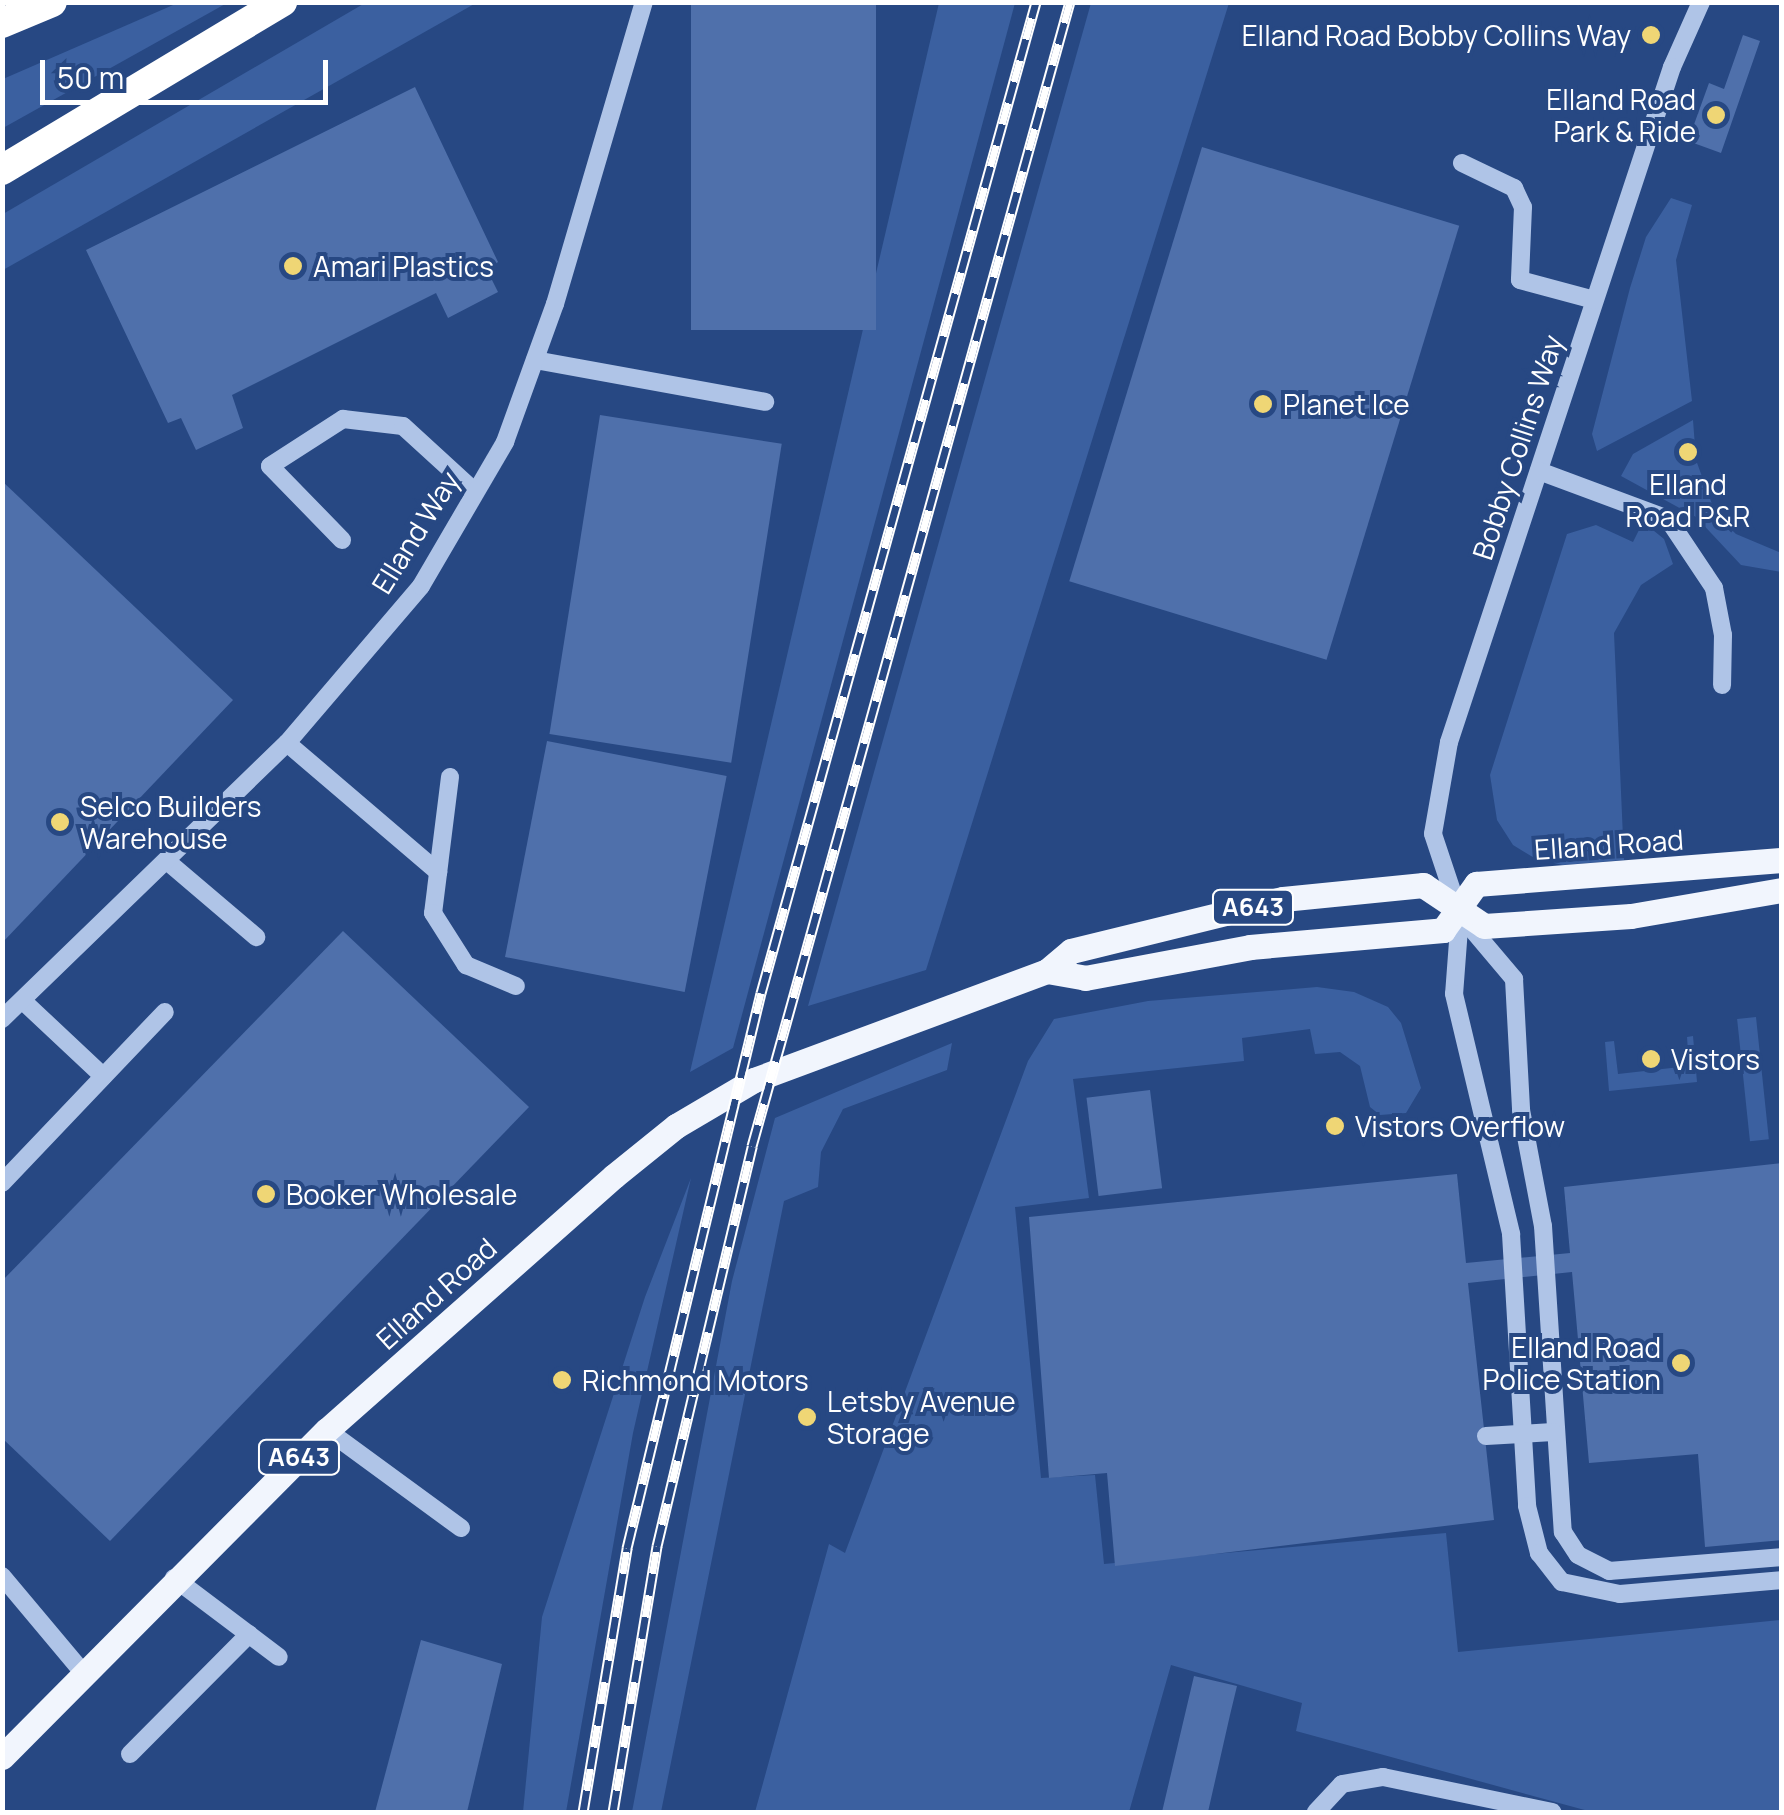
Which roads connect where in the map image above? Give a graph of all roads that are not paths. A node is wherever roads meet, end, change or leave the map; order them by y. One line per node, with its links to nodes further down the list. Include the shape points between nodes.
1 (52, 2): 5 (highway)
2 (282, 2): 7 (highway)
3 (644, 2): 9 (street, Elland Way)
4 (1701, 2): 8 (street, Bobby Collins Way, via 1672,67)
5 (2, 23)
6 (1462, 163): 8 (street, via 1514,188 1526,230 1520,280)
7 (2, 170)
8 (1594, 300): 11 (street, Bobby Collins Way)
9 (535, 360): 10 (street); 12 (street, Elland Way, via 505,442)
10 (765, 402)
11 (1539, 472): 14 (street, via 1636,502 1668,520 1714,588 1724,635); 21 (street, Bobby Collins Way, via 1441,772 1432,834)
12 (473, 490): 13 (street, via 403,426 343,418 270,466); 15 (street, Elland Way, via 421,586)
13 (342, 540)
14 (1722, 685)
15 (287, 743): 18 (street, Elland Way); 19 (street)
16 (450, 777): 19 (street)
17 (1782, 860): 21 (main road, Elland Road / A643, via 1476,884)
18 (168, 862): 22 (street); 25 (street, Elland Way)
19 (438, 872): 24 (street, via 433,912 466,965)
20 (1782, 890): 21 (main road, Elland Road / A643, via 1631,916 1484,926)
21 (1460, 915): 23 (main road, Elland Road / A643, via 1443,930 1231,950 1085,978); 23 (main road, Elland Road / A643, via 1423,886 1282,899 1071,951); 31 (street, via 1514,979 1520,1110 1543,1226); 32 (street, via 1454,994 1511,1234)
22 (256, 937)
23 (1046, 971): 30 (main road, Elland Road / A643, via 713,1100 614,1176)
24 (516, 986)
25 (23, 1001): 27 (street, Elland Way); 28 (street)
26 (164, 1012): 28 (street)
27 (2, 1020)
28 (104, 1076): 29 (street)
29 (2, 1183)
30 (327, 1430): 34 (street); 37 (main road, Elland Road / A643)
31 (1553, 1432): 32 (street); 35 (street, via 1563,1532 1594,1563 1610,1571 1658,1570)
32 (1522, 1434): 33 (street); 38 (street, via 1538,1553 1562,1582 1620,1594)
33 (1486, 1436)
34 (462, 1528)
35 (1782, 1557)
36 (2, 1576): 41 (street)
37 (174, 1578): 39 (street); 41 (main road, Elland Road / A643)
38 (1782, 1580)
39 (249, 1634): 40 (street); 42 (street)
40 (280, 1657)
41 (82, 1670): 43 (main road, Elland Road / A643)
42 (130, 1754)
43 (2, 1757)
44 (1316, 1812): 45 (street, via 1342,1784 1383,1777)
45 (1552, 1812)

